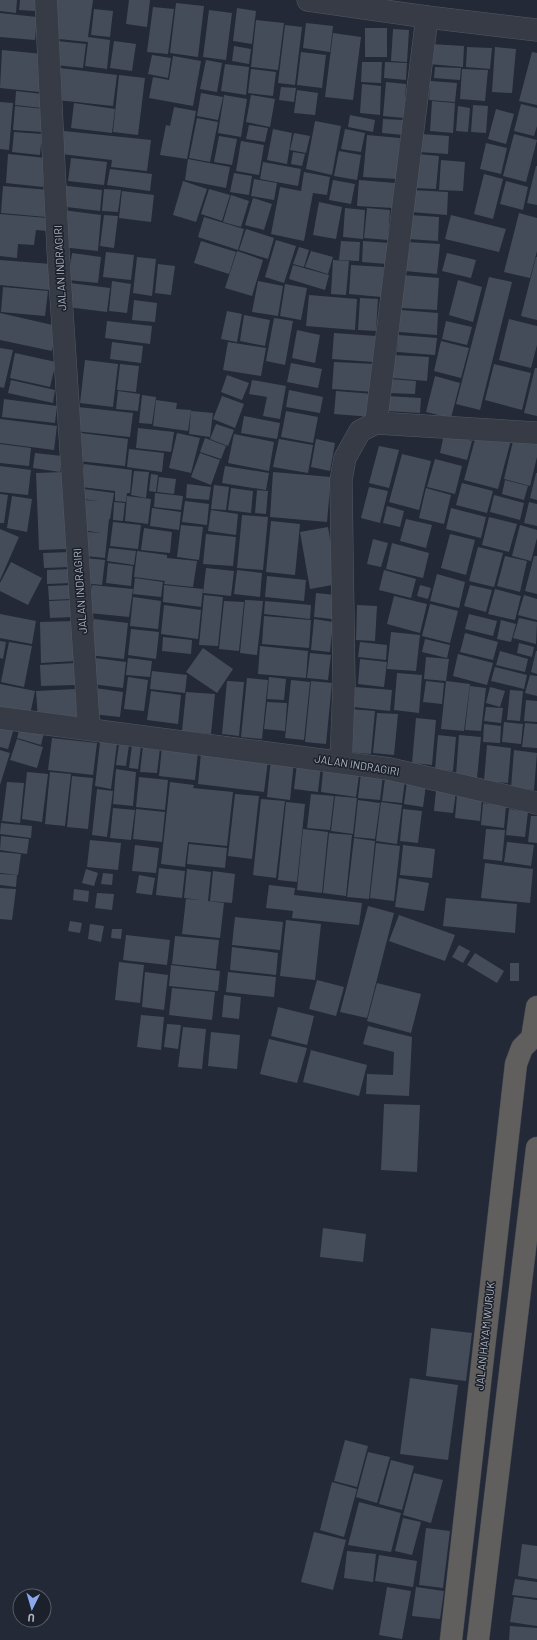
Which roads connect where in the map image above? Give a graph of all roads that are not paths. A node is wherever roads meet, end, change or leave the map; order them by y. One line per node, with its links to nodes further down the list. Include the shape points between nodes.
1 (46, 0): 8 (street, JALAN INDRAGIRI, via 58,250)
2 (308, 0): 3 (street)
3 (427, 17): 4 (street); 5 (street)
4 (537, 30)
5 (368, 427): 6 (street); 9 (street, via 345,458 341,480 344,662)
6 (537, 433)
7 (0, 718): 8 (street)
8 (89, 729): 9 (street, JALAN INDRAGIRI)
9 (341, 761): 10 (street, JALAN INDRAGIRI, via 390,769)
10 (537, 803)
11 (537, 1007): 12 (highway, JALAN HAYAM WURUK)
12 (534, 1042): 14 (highway, JALAN HAYAM WURUK, via 522,1048 516,1064)
13 (537, 1148): 15 (highway)
14 (451, 1640)
15 (478, 1640)

